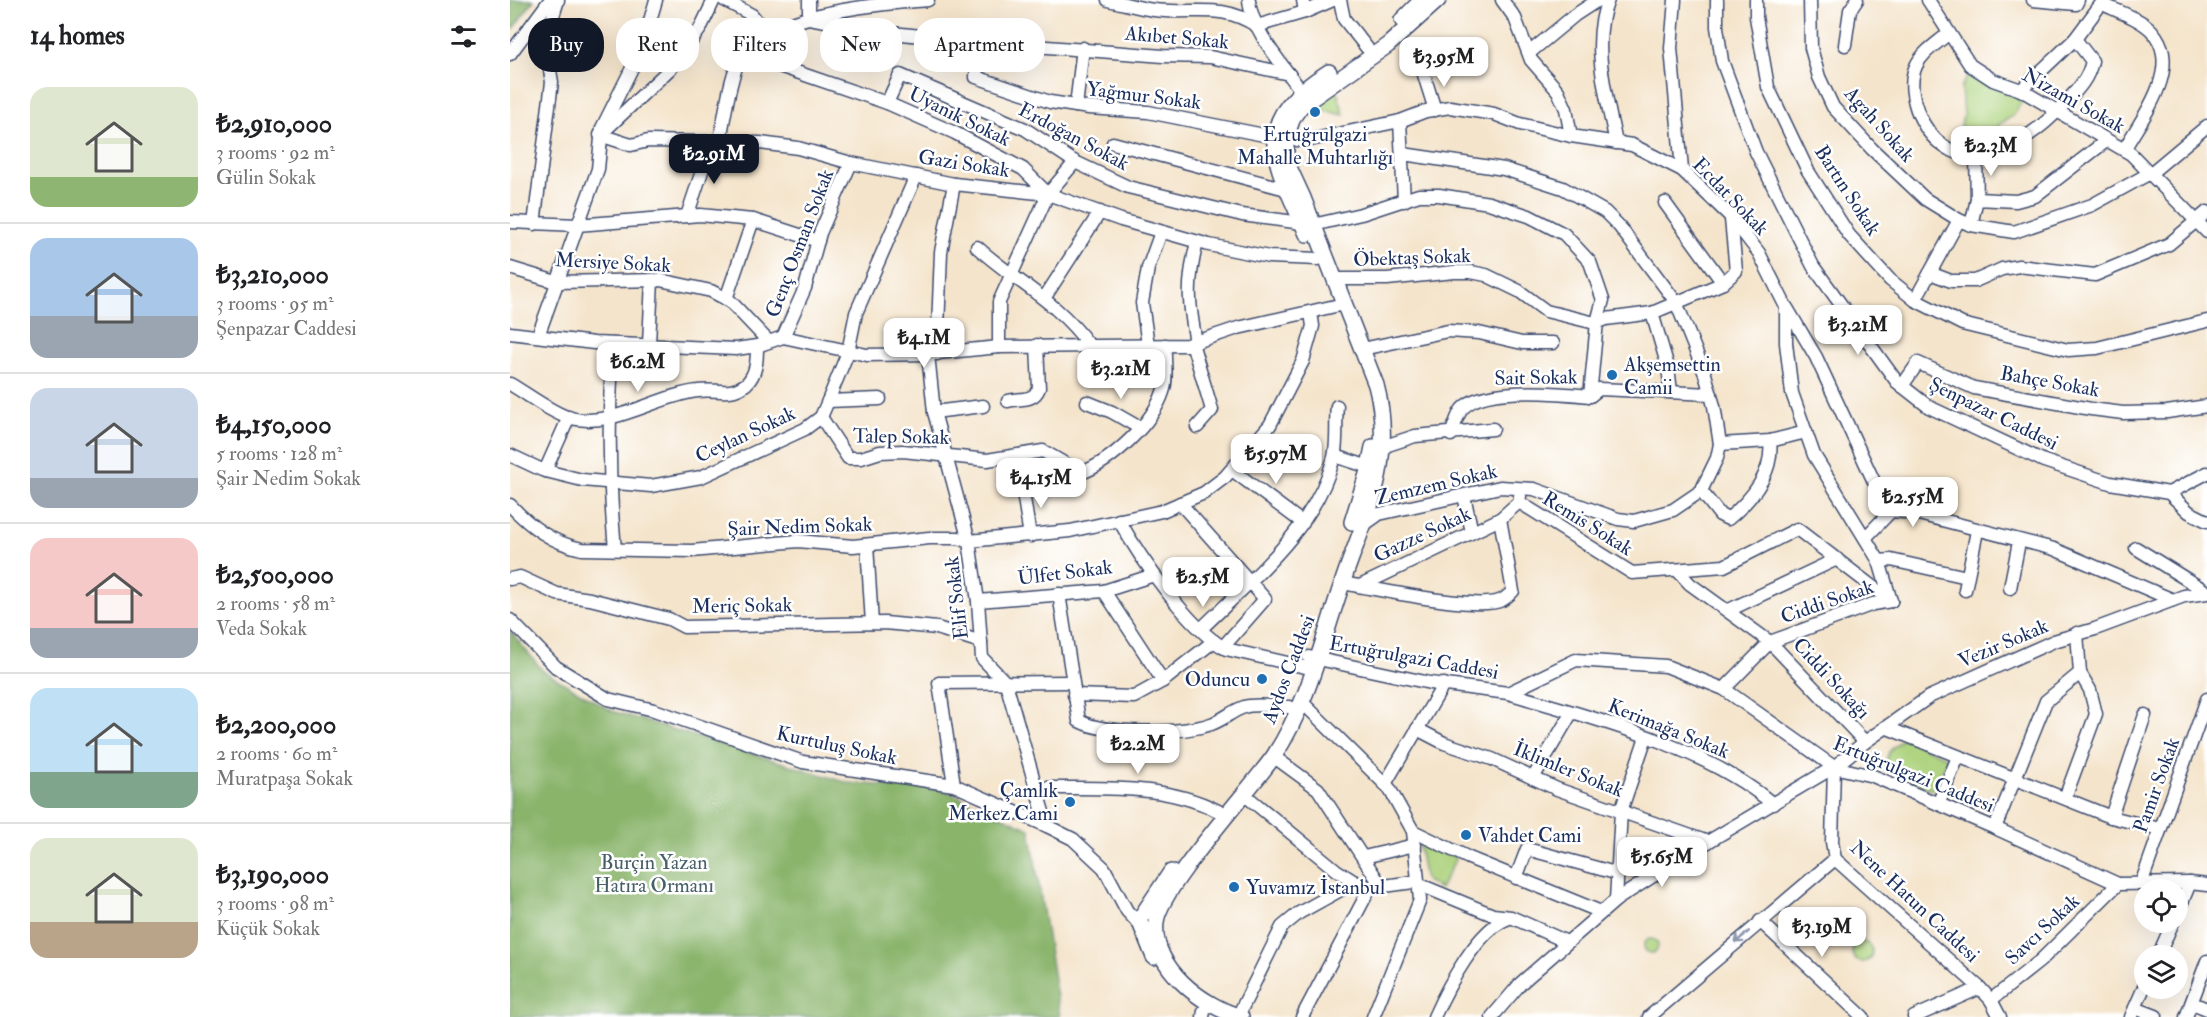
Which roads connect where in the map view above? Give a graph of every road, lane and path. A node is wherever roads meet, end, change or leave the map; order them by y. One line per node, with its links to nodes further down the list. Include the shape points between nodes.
1 (541, 0): 37 (street)
2 (550, 0): 43 (street)
3 (558, 0): 86 (street, via 545,42 552,82)
4 (656, 0): 57 (street, via 642,48)
5 (714, 0): 57 (street, via 700,29 675,64)
6 (724, 0): 31 (street)
7 (809, 0): 32 (street)
8 (928, 0): 26 (street)
9 (1108, 0): 27 (street)
10 (1249, 0): 33 (street, via 1250,14)
11 (1333, 0): 30 (street)
12 (1340, 0): 41 (street, via 1344,19)
13 (1422, 0): 41 (main road, Aydos Caddesi)
14 (1438, 0): 59 (main road, Aydos Caddesi, via 1388,45 1301,106)
15 (1502, 0): 42 (street, via 1515,18)
16 (1598, 0): 42 (street)
17 (1608, 0): 62 (street, via 1602,13 1601,62)
18 (1675, 0): 69 (street, via 1671,48)
19 (1717, 0): 130 (street, Şenpazar Caddesi, via 1722,61 1756,152 1813,266)
20 (1756, 0): 105 (street, Bartın Sokak, via 1768,87 1808,171 1849,235 1890,280)
21 (1810, 0): 83 (street, Agah Sokak, via 1811,48 1833,107 1925,199)
22 (1857, 0): 38 (street, via 1850,10)
23 (1928, 0): 34 (street, Nizami Sokak)
24 (2033, 0): 25 (street, via 2076,4)
25 (2078, 0)
26 (906, 1): 29 (street)
27 (1123, 1): 33 (street, via 1153,10 1231,13)
28 (2104, 2): 36 (street); 64 (street, via 2152,32 2163,62 2159,87)
29 (859, 3): 32 (street)
30 (1304, 6): 33 (street)
31 (754, 18)
32 (809, 18): 35 (street, Akıbet Sokak)
33 (1257, 26): 47 (street)
34 (1948, 33): 49 (street, Nizami Sokak, via 1970,65 1993,80); 66 (street, via 1916,66 1912,86 1916,108 1938,142 1950,151)
35 (914, 35)
36 (2074, 39): 49 (street); 54 (street, via 2092,61 2089,76)
37 (510, 42)
38 (1845, 45)
39 (1045, 46): 40 (street, Akıbet Sokak)
40 (1083, 48): 47 (street, Akıbet Sokak, via 1210,57); 52 (street)
41 (1367, 48): 50 (main road, Aydos Caddesi)
42 (1529, 53): 58 (street, via 1558,91)
43 (510, 54)
44 (734, 72): 63 (street)
45 (797, 72): 51 (street, Uyanık Sokak)
46 (976, 72): 52 (street, Yağmur Sokak, via 976,77 1050,102)
47 (1289, 74): 50 (street)
48 (1424, 75): 53 (street)
49 (2021, 90): 54 (street, Nizami Sokak)
50 (1301, 91): 59 (main road, Aydos Caddesi, via 1285,110)
51 (887, 103): 67 (street, Erdoğan Sokak, via 900,75 1025,129); 74 (street, Uyanık Sokak, via 994,152 1023,169)
52 (1076, 106): 59 (street, Yağmur Sokak, via 1149,111)
53 (1435, 110): 55 (street, Ecdat Sokak); 58 (street, Ecdat Sokak, via 1450,107 1477,111)
54 (2056, 112): 60 (street, Nizami Sokak); 66 (street, via 2015,144)
55 (1400, 121): 59 (street, Ecdat Sokak, via 1305,141); 65 (street)
56 (2207, 126): 70 (street, Agah Sokak)
57 (600, 135): 63 (street, Gazi Sokak, via 630,145 648,141); 88 (street, via 598,169)
58 (1571, 136): 62 (street, Ecdat Sokak)
59 (1280, 137): 73 (main road, Aydos Caddesi, via 1276,163); 87 (main road, Aydos Caddesi)
60 (2106, 141): 64 (street, Nizami Sokak); 75 (street, via 2035,196 2016,201)
61 (1113, 143): 73 (street)
62 (1616, 143): 69 (street, Ecdat Sokak, via 1632,145)
63 (715, 144): 68 (street, Gazi Sokak, via 760,143 798,148); 80 (street)
64 (2124, 150): 70 (street, Nizami Sokak)
65 (1403, 154): 76 (street); 106 (street, via 1504,169 1563,188 1588,201 1619,226)
66 (1976, 156): 75 (street)
67 (1075, 162): 74 (street); 87 (street, Erdoğan Sokak, via 1128,187 1242,215)
68 (851, 163): 71 (street, Gazi Sokak); 92 (street, Genç Osman Sokak)
69 (1682, 170): 81 (street, Ecdat Sokak)
70 (2152, 172): 84 (street, Nizami Sokak); 89 (street, Agah Sokak, via 2092,205 2023,230 1997,231)
71 (916, 176): 72 (street, Gazi Sokak); 127 (street, Ceylan Sokak, via 856,313)
72 (954, 184): 74 (street, Gazi Sokak); 128 (street, Elif Sokak, via 940,252)
73 (1286, 189): 87 (main road, Aydos Caddesi)
74 (1048, 194): 79 (street, Gazi Sokak); 98 (street)
75 (1977, 199): 89 (street)
76 (1404, 201): 87 (street); 112 (street, via 1419,195 1439,195 1489,203 1530,216 1564,234 1583,252 1595,272 1603,300)
77 (1665, 203): 102 (street)
78 (2207, 212): 84 (street)
79 (1100, 213): 90 (street, Gazi Sokak); 103 (street)
80 (687, 216): 82 (street); 88 (street)
81 (1731, 217): 102 (street, via 1736,271); 108 (street, Ecdat Sokak, via 1759,253)
82 (753, 220): 92 (street); 104 (street)
83 (1959, 220): 89 (street, Agah Sokak); 97 (street)
84 (2196, 221): 91 (street, Nizami Sokak); 97 (street, via 2169,244 2095,275 2019,266 1975,281 1951,281)
85 (510, 222): 86 (street)
86 (534, 224): 88 (street)
87 (1308, 224): 95 (main road, Aydos Caddesi); 99 (main road, Aydos Caddesi)
88 (576, 225): 101 (street)
89 (1971, 225)
90 (1161, 232): 93 (street, Gazi Sokak); 123 (street, via 1148,268 1142,303)
91 (2207, 232)
92 (818, 242): 115 (street, Genç Osman Sokak, via 805,288)
93 (1197, 242): 95 (street, Gazi Sokak, via 1269,257); 116 (street, via 1188,301)
94 (977, 247): 98 (street)
95 (1317, 259): 107 (main road, Aydos Caddesi)
96 (510, 268): 101 (street, Mersiye Sokak)
97 (1930, 273): 105 (street)
98 (1010, 277): 103 (street); 125 (street, via 999,302)
99 (1334, 279): 107 (main road, Aydos Caddesi); 112 (street, Öbektaş Sokak, via 1471,272 1519,291 1546,311)
100 (652, 280): 101 (street, Mersiye Sokak); 104 (street, Mersiye Sokak, via 711,291); 120 (street)
101 (556, 282): 114 (street)
102 (1723, 283): 106 (street, Öbektaş Sokak)
103 (1045, 297): 122 (street, via 1072,321)
104 (726, 299): 117 (street, Mersiye Sokak)
105 (1915, 300): 111 (street, Bartın Sokak, via 1962,324 2068,350 2097,348)
106 (1676, 302): 110 (street, Öbektaş Sokak); 132 (street)
107 (1340, 306): 109 (street); 126 (main road, Aydos Caddesi); 156 (main road, Aydos Caddesi, via 1370,398 1373,441)
108 (1786, 307): 148 (street, Ecdat Sokak, via 1788,369); 169 (street, via 1816,357)
109 (1311, 312): 116 (street); 157 (street, Şair Nedim Sokak, via 1313,326 1289,390 1270,425)
110 (1652, 313): 112 (street, Öbektaş Sokak); 131 (street)
111 (2207, 321)
112 (1598, 322): 133 (street)
113 (510, 333): 114 (street)
114 (538, 336): 119 (street)
115 (783, 337): 117 (street); 127 (street)
116 (1194, 342): 124 (street); 145 (street, via 1212,410)
117 (763, 343): 120 (street, via 736,349); 144 (street, via 753,375 731,393 701,390 676,395)
118 (1553, 343): 126 (street, via 1522,343 1448,331)
119 (613, 344): 120 (street); 144 (street)
120 (649, 344)
121 (1038, 345): 122 (street); 125 (street); 136 (street, via 1037,395)
122 (1089, 345): 123 (street)
123 (1148, 345): 124 (street)
124 (1165, 345): 146 (street, Talep Sokak, via 1164,391)
125 (999, 347): 128 (street)
126 (1362, 349): 152 (main road, Aydos Caddesi, via 1381,405)
127 (848, 352): 128 (street); 135 (street, Ceylan Sokak)
128 (932, 354): 141 (street, Elif Sokak)
129 (510, 384): 142 (street)
130 (1902, 386): 140 (street, Bahçe Sokak, via 1918,363 1974,388 2091,409 2167,412); 164 (street, Şenpazar Caddesi, via 1929,407 2044,461 2110,483)
131 (1671, 392): 132 (street, Sait Sokak); 133 (street, Sait Sokak, via 1599,389)
132 (1711, 394): 151 (street)
133 (1590, 396): 149 (street, Sait Sokak, via 1552,392 1484,397 1462,409)
134 (880, 399): 135 (street)
135 (828, 401): 143 (street, Ceylan Sokak)
136 (1008, 401)
137 (1087, 402): 146 (street)
138 (983, 406): 141 (street)
139 (1337, 406): 155 (street)
140 (2207, 406)
141 (934, 412): 153 (street, Elif Sokak)
142 (569, 417): 144 (street); 158 (street)
143 (821, 417): 153 (street, Talep Sokak, via 848,458 890,451); 160 (street, Ceylan Sokak, via 805,429 701,477 651,486)
144 (607, 419): 160 (street)
145 (1197, 427)
146 (1140, 428): 153 (street, Talep Sokak, via 1097,467 1082,473 1043,451 987,460)
147 (1493, 429): 149 (street)
148 (1806, 432): 150 (street); 178 (street, Ecdat Sokak, via 1814,455)
149 (1451, 435): 152 (street, via 1415,436)
150 (1770, 441): 151 (street); 163 (street, via 1766,474 1748,500 1728,519)
151 (1720, 444): 163 (street)
152 (1382, 447): 174 (main road, Aydos Caddesi, via 1377,481)
153 (945, 454): 179 (street, Elif Sokak)
154 (510, 455): 158 (street, Ceylan Sokak)
155 (1335, 456): 156 (street); 173 (street, via 1315,506)
156 (1369, 467): 207 (main road, Aydos Caddesi)
157 (1232, 470): 167 (street, Şair Nedim Sokak, via 1204,494); 173 (street)
158 (545, 471): 160 (street, Ceylan Sokak)
159 (2207, 472): 164 (street)
160 (608, 482): 183 (street)
161 (1022, 486): 177 (street)
162 (1521, 487): 163 (street, Zemzem Sokak, via 1618,519 1634,520 1672,510); 165 (street, Zemzem Sokak); 166 (street)
163 (1701, 491)
164 (2169, 493): 172 (street, via 2189,512)
165 (1464, 495): 174 (street, Zemzem Sokak, via 1379,514); 176 (street)
166 (1519, 502): 170 (street, Gazze Sokak); 186 (street, Remis Sokak, via 1632,573)
167 (1180, 503): 171 (street, Şair Nedim Sokak); 189 (street)
168 (510, 506): 183 (street, Şair Nedim Sokak, via 535,529 566,546)
169 (1891, 511): 175 (street, via 1916,513); 178 (street)
170 (1500, 519): 176 (street, Gazze Sokak); 191 (street, via 1513,591 1502,600 1446,601)
171 (1119, 520): 177 (street, Şair Nedim Sokak); 187 (street)
172 (2207, 521)
173 (1303, 523): 189 (street)
174 (1362, 526): 190 (main road, Aydos Caddesi)
175 (1977, 531): 180 (street); 185 (street, via 1966,584 1892,560)
176 (1472, 532): 191 (street, Gazze Sokak)
177 (1029, 536): 179 (street, Şair Nedim Sokak)
178 (1865, 538): 185 (street, Ecdat Sokak)
179 (969, 541): 181 (street, Şair Nedim Sokak, via 929,538); 197 (street, Elif Sokak)
180 (2019, 542): 192 (street); 196 (street, via 2076,556)
181 (867, 544): 183 (street, Şair Nedim Sokak, via 814,541 692,551); 201 (street)
182 (2136, 548): 194 (street)
183 (615, 549)
184 (1838, 559): 186 (street, Remis Sokak, via 1797,529 1725,566); 198 (street, Remis Sokak); 199 (street)
185 (1880, 561): 198 (street, Ecdat Sokak)
186 (1678, 571): 199 (street, Ciddi Sokağı, via 1690,584)
187 (1154, 575): 193 (street, Ülfet Sokak); 202 (street)
188 (510, 579): 201 (street, Meriç Sokak, via 520,577 557,594 669,619 684,627)
189 (1249, 582): 202 (street); 206 (street, via 1265,599)
190 (1342, 583): 191 (street); 207 (main road, Aydos Caddesi)
191 (1360, 586)
192 (2010, 588)
193 (1104, 591): 195 (street, Ülfet Sokak); 209 (street)
194 (2207, 593): 196 (street, Vezir Sokak)
195 (1059, 594): 197 (street, Ülfet Sokak); 212 (street)
196 (2173, 600): 203 (street, Vezir Sokak, via 2095,630)
197 (978, 601): 204 (street, Elif Sokak)
198 (1891, 601): 205 (street, Ciddi Sokak)
199 (1729, 610): 205 (street, Ciddi Sokağı)
200 (510, 620): 229 (street, Kurtuluş Sokak, via 556,667 608,699 654,710 803,762)
201 (872, 623): 204 (street, Meriç Sokak, via 937,628)
202 (1201, 629): 206 (street)
203 (2077, 633): 208 (street); 219 (street, Vezir Sokak, via 1929,697)
204 (981, 642): 210 (street, Elif Sokak, via 982,658)
205 (1770, 642): 213 (street, Ciddi Sokak); 222 (street, Ciddi Sokağı)
206 (1218, 644): 207 (street, Ertuğrulgazi Caddesi); 209 (street)
207 (1310, 661): 211 (street, Ertuğrulgazi Caddesi); 216 (main road, Aydos Caddesi)
208 (2080, 673): 226 (street, via 2046,701); 232 (street, via 2090,690 2096,714)
209 (1163, 681): 212 (street, via 1134,697)
210 (1006, 683): 212 (street); 229 (street, via 939,683); 230 (street, Elif Sokak)
211 (1444, 684): 214 (street, Ertuğrulgazi Caddesi); 220 (street)
212 (1073, 688): 216 (street, via 1079,721 1090,726 1131,730 1209,724 1245,706)
213 (1724, 689): 214 (street, Ertuğrulgazi Caddesi, via 1666,666 1576,660); 225 (street, Ertuğrulgazi Caddesi)
214 (1508, 693): 217 (street, Kerimağa Sokak)
215 (2207, 699): 240 (street, Pamir Sokak)
216 (1296, 705): 223 (main road, Aydos Caddesi); 228 (street); 236 (main road, Aydos Caddesi)
217 (1572, 712): 221 (street, Kerimağa Sokak); 227 (street)
218 (2145, 715): 237 (street)
219 (1885, 727): 222 (street, Vezir Sokak); 224 (street)
220 (1417, 729): 227 (street, İklimler Sokak); 228 (street)
221 (1646, 736): 233 (street, Kerimağa Sokak, via 1746,781); 235 (street)
222 (1865, 742): 225 (street, Vezir Sokak)
223 (1273, 756): 231 (main road, Aydos Caddesi); 244 (street, via 1318,789)
224 (1958, 758): 226 (street); 234 (street)
225 (1834, 767): 233 (street, Vezir Sokak); 234 (street, Ertuğrulgazi Caddesi, via 1873,776); 245 (street, Nene Hatun Caddesi)
226 (2014, 776): 232 (street); 239 (street)
227 (1533, 778): 235 (street, İklimler Sokak)
228 (1385, 784): 241 (street)
229 (954, 785): 238 (street, Kurtuluş Sokak)
230 (1036, 788): 236 (street, via 1138,790 1178,795); 238 (street, Elif Sokak)
231 (1245, 795): 236 (main road, Aydos Caddesi); 249 (street)
232 (2065, 798): 237 (street)
233 (1773, 804): 242 (street, Vezir Sokak)
234 (1938, 804): 239 (street, Ertuğrulgazi Caddesi)
235 (1621, 811): 242 (street, İklimler Sokak); 246 (street)
236 (1223, 814): 261 (main road, Aydos Caddesi)
237 (2110, 817): 240 (street)
238 (1047, 826): 261 (street, Kurtuluş Sokak, via 1072,839 1104,868 1127,911)
239 (1995, 828): 251 (street, Ertuğrulgazi Caddesi)
240 (2160, 829): 248 (street, Pamir Sokak)
241 (1413, 831): 243 (street); 247 (street)
242 (1708, 842): 257 (street, Vezir Sokak)
243 (1415, 845): 244 (street); 253 (street)
244 (1364, 857): 255 (street)
245 (1835, 859): 260 (street); 264 (street, Nene Hatun Caddesi)
246 (1619, 874): 247 (street, via 1527,849); 257 (street)
247 (1516, 878): 258 (street)
248 (2143, 879)
249 (1355, 882): 255 (street); 273 (street, via 1282,927)
250 (2190, 883): 254 (street, Ertuğrulgazi Caddesi); 256 (street)
251 (2118, 884): 252 (street, Ertuğrulgazi Caddesi); 266 (street, Savcı Sokak, via 2040,961)
252 (2134, 884)
253 (1420, 885): 255 (street, via 1413,882); 259 (street, via 1493,915); 275 (street, via 1420,900)
254 (2207, 885)
255 (1376, 887): 274 (street)
256 (2188, 888)
257 (1616, 900): 258 (street, Vezir Sokak)
258 (1601, 912): 262 (street, Vezir Sokak)
259 (1511, 917): 262 (street); 276 (street, via 1497,922 1450,980)
260 (1761, 921): 269 (street, one-way to 269); 279 (street)
261 (1147, 922): 271 (main road, via 1161,970); 273 (main road, via 1172,969 1204,999)
262 (1567, 942): 277 (street, Vezir Sokak, via 1521,983)
263 (2207, 961): 267 (street)
264 (1980, 988): 266 (street, Nene Hatun Caddesi); 280 (street)
265 (2139, 999): 270 (street)
266 (1991, 1000): 281 (street, Nene Hatun Caddesi)
267 (2192, 1003): 268 (street); 282 (street)
268 (2207, 1009)
269 (1658, 1012): 278 (street)
270 (2133, 1013): 272 (street)
271 (1207, 1015)
272 (2156, 1016)
273 (1239, 1017)
274 (1302, 1017)
275 (1373, 1017)
276 (1434, 1017)
277 (1492, 1017)
278 (1648, 1017)
279 (1863, 1017)
280 (1914, 1017)
281 (2000, 1017)
282 (2186, 1017)

